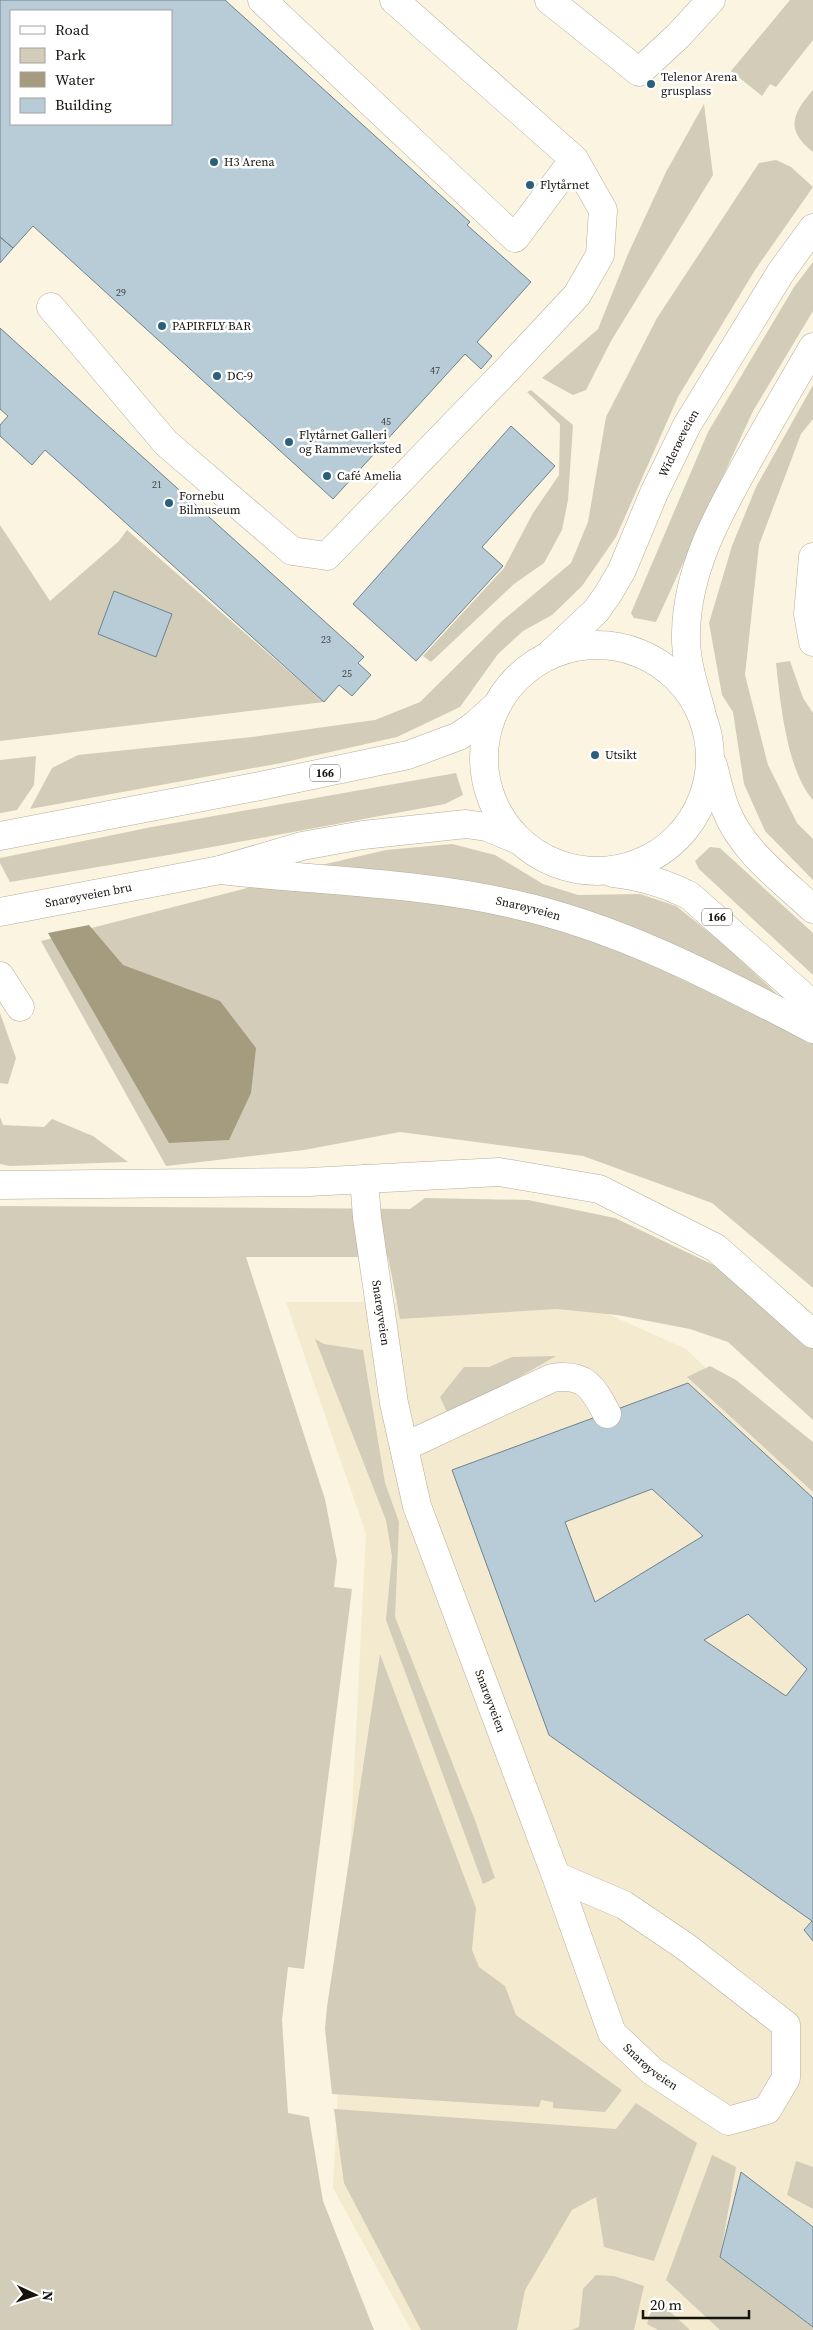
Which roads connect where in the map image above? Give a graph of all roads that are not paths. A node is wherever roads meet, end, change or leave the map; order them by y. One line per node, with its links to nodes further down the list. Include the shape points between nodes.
1 (262, 0): 5 (main road, via 515,238)
2 (394, 0): 5 (main road)
3 (549, 0): 4 (main road, via 639,72)
4 (711, 0)
5 (574, 159): 7 (main road, via 603,210 600,255 577,295 327,556 292,551 166,443)
6 (813, 228): 11 (main road, Widerøeveien, via 781,272 687,425 622,570 608,594 596,611)
7 (51, 307)
8 (813, 347): 13 (main road, via 719,514 694,574 685,635 690,673)
9 (813, 557): 10 (main road, via 808,614)
10 (813, 642)
11 (549, 655): 12 (main road, 166, via 528,668); 13 (main road, 166, via 573,647 598,644 624,647 648,656 676,676)
12 (497, 704): 15 (main road, 166, via 476,725 459,736 408,754); 16 (main road, 166, via 487,732 484,762 489,791 501,818)
13 (701, 711): 14 (main road, 166)
14 (711, 759): 18 (main road, 166, via 708,784 686,829 647,860); 20 (main road, 166, via 726,810 736,830 749,848)
15 (0, 836)
16 (520, 840): 17 (main road, Snarøyveien / 166, via 487,827 443,824 302,846); 18 (main road, 166, via 536,854 556,864)
17 (220, 870): 19 (main road, Snarøyveien / 166); 25 (main road, Snarøyveien, via 414,886 514,904 595,927 673,957)
18 (599, 872): 23 (main road, 166, via 652,880 690,896 712,912)
19 (178, 878): 21 (main road, Snarøyveien bru / 166)
20 (813, 909)
21 (0, 912)
22 (0, 976): 24 (main road)
23 (813, 1005)
24 (20, 1007)
25 (813, 1029)
26 (364, 1179): 27 (main road); 28 (main road, via 499,1172 599,1189 716,1248); 30 (main road, Snarøyveien, via 366,1217 394,1403)
27 (0, 1185)
28 (813, 1334)
29 (607, 1414): 30 (main road, via 588,1384 566,1376 552,1378)
30 (404, 1447): 31 (main road, Snarøyveien, via 417,1506)
31 (556, 1876): 31 (main road, Snarøyveien, via 612,2033 652,2071 728,2122 767,2110 786,2078 786,2025 686,1947 624,1905)

